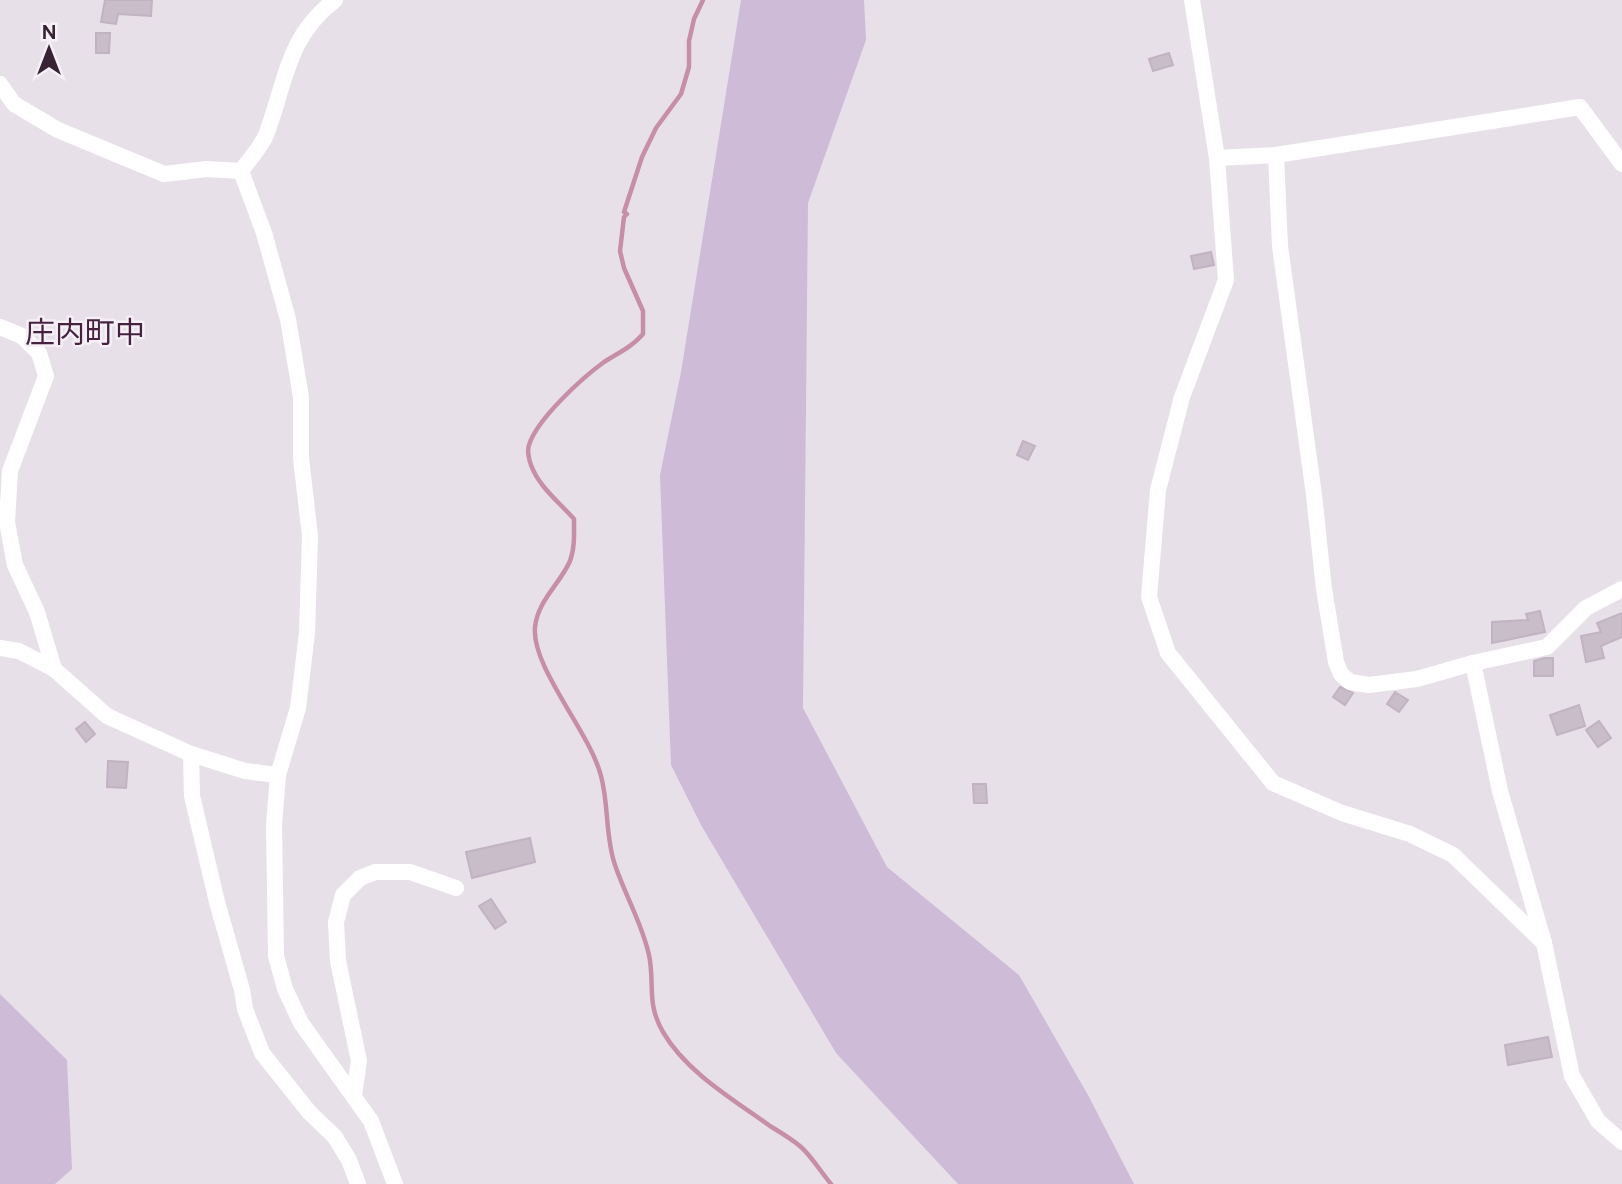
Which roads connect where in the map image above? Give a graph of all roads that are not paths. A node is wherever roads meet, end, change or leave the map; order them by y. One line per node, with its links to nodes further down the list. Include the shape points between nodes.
1 (335, 0): 7 (street, via 303,34 283,75 265,137)
2 (1192, 0): 5 (street)
3 (0, 84): 7 (street, via 14,104 58,131 164,174)
4 (1276, 155): 5 (street); 6 (street, via 1580,107); 11 (street, via 1280,246 1336,662 1350,682 1370,685 1417,679)
5 (1217, 158): 16 (street, via 1226,279 1182,397 1158,490 1149,597 1168,653 1273,783 1342,813 1410,834 1453,855)
6 (1622, 164)
7 (241, 171): 14 (street, via 288,319 301,397 301,458 310,536 307,633 298,708)
8 (0, 327): 12 (street, via 22,336 39,353 46,376 10,471 7,522 16,565 37,611)
9 (1622, 589): 11 (street, via 1587,608 1547,648)
10 (0, 648): 12 (street, via 19,651)
11 (1474, 663): 16 (street, via 1500,791)
12 (54, 669): 13 (street, via 107,716)
13 (191, 754): 14 (street, via 245,771); 19 (street, via 192,796 216,902 262,1053 335,1137)
14 (278, 775): 17 (street, via 276,956 301,1023)
15 (456, 888): 17 (street, via 410,872 375,872 360,878 343,895 336,922 338,961 359,1061)
16 (1544, 943): 18 (street, via 1572,1076 1598,1121)
17 (354, 1095): 20 (street, via 371,1121)
18 (1622, 1142)
19 (358, 1184)
20 (395, 1184)

